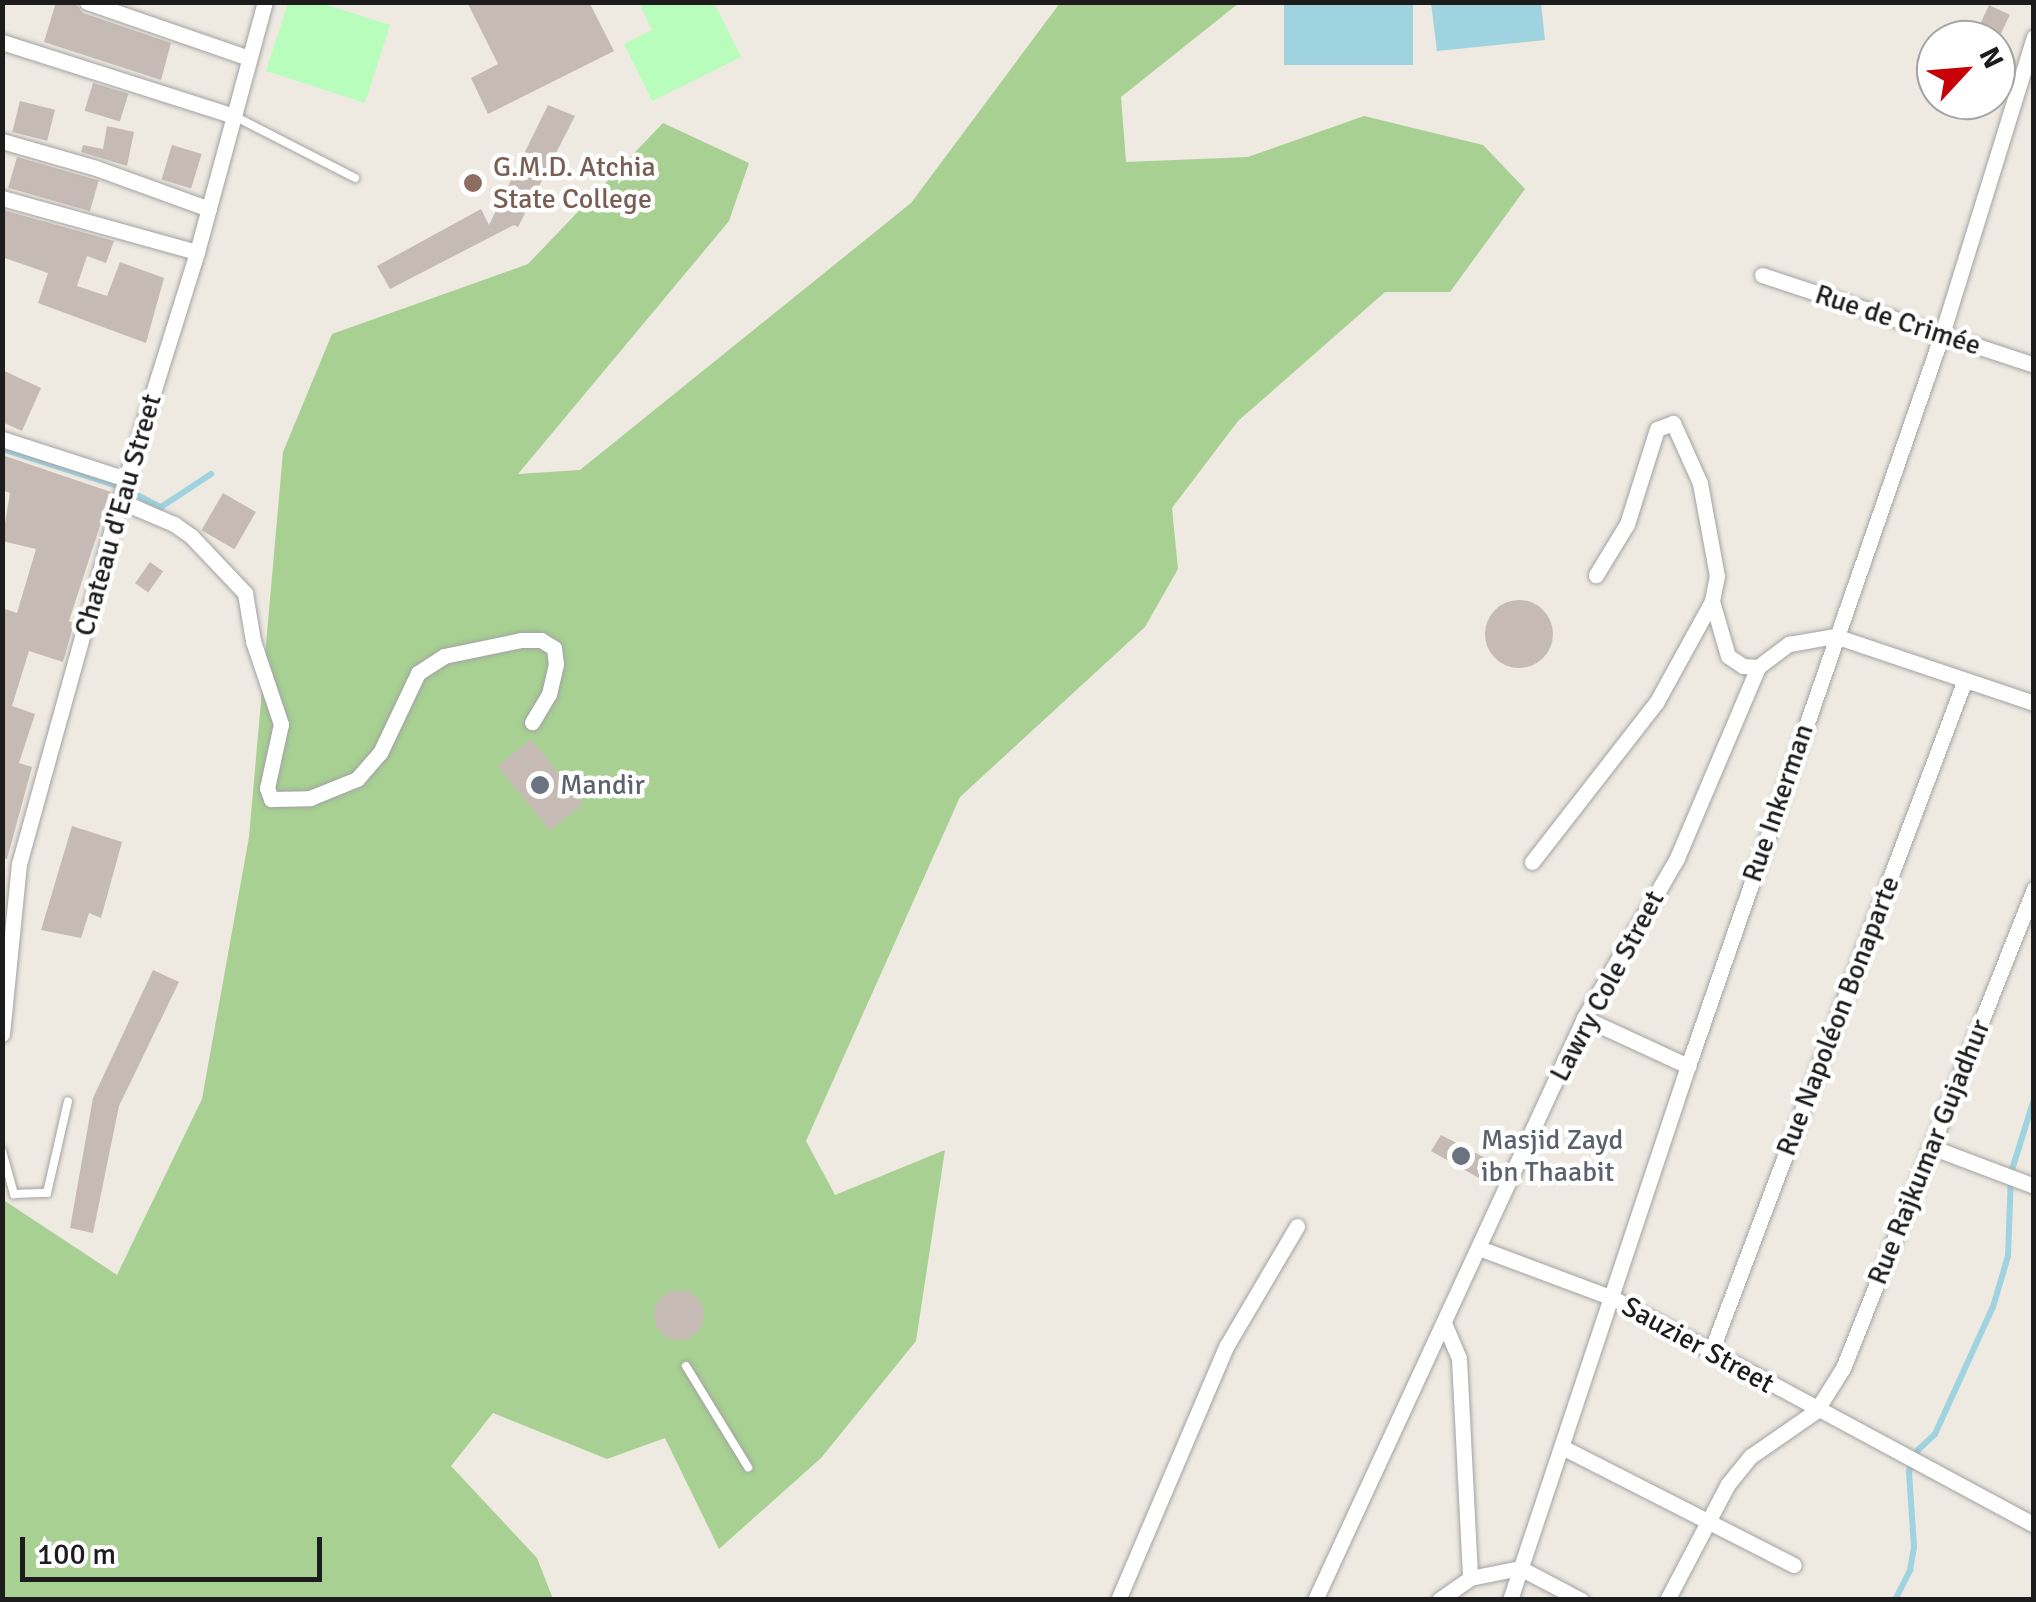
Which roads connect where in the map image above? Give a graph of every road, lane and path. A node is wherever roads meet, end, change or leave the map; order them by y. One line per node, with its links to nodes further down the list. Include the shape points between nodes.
1 (88, 2): 5 (street)
2 (265, 2): 5 (street, Chateau d'Eau Street)
3 (2034, 37): 13 (street, Rue Inkerman)
4 (2, 42): 6 (street)
5 (250, 58): 6 (street, Chateau d'Eau Street)
6 (234, 116): 8 (lane); 10 (street, Chateau d'Eau Street)
7 (2, 141): 10 (street)
8 (355, 178)
9 (2, 198): 11 (street)
10 (209, 209): 11 (street, Chateau d'Eau Street)
11 (198, 252): 16 (street, Chateau d'Eau Street)
12 (1762, 275): 13 (street, Rue de Crimée)
13 (1942, 334): 14 (street, Rue de Crimée); 20 (street, Rue Inkerman)
14 (2034, 365)
15 (2, 439): 16 (street)
16 (126, 479): 17 (street, Chateau d'Eau Street)
17 (120, 500): 24 (street, via 191,536 245,594 281,724 271,800 310,798 357,778 380,753 418,674 444,656 521,640 554,648 549,694); 28 (street, Chateau d'Eau Street, via 19,864)
18 (1596, 575): 19 (street, via 1627,524 1657,428 1672,422 1700,483 1716,576)
19 (1712, 601): 21 (street, via 1728,656); 25 (street, via 1656,703)
20 (1835, 636): 21 (street, via 1789,644); 22 (street); 29 (street, Rue Inkerman)
21 (1758, 667): 27 (street, Lawry Cole Street, via 1677,858)
22 (1964, 682): 23 (street); 38 (street, Rue Napoléon Bonaparte)
23 (2034, 703)
24 (532, 722)
25 (1532, 862)
26 (2034, 890): 31 (street, Rue Rajkumar Gujadhur)
27 (1584, 1018): 29 (street); 35 (street, Lawry Cole Street)
28 (2, 1034)
29 (1688, 1066): 36 (street, Rue Inkerman)
30 (68, 1101): 32 (lane, via 47,1193 14,1194)
31 (1932, 1147): 33 (street); 40 (street, Rue Rajkumar Gujadhur, via 1842,1368)
32 (2, 1151)
33 (2034, 1186)
34 (1297, 1226): 48 (street, via 1227,1345)
35 (1480, 1248): 36 (street, Sauzier Street); 37 (street, Lawry Cole Street)
36 (1613, 1298): 38 (street, Sauzier Street); 41 (street, Rue Inkerman)
37 (1444, 1323): 47 (street, via 1458,1359); 49 (street, Lawry Cole Street)
38 (1712, 1349): 40 (street, Sauzier Street)
39 (686, 1366): 42 (lane)
40 (1816, 1411): 43 (street, via 1751,1456); 44 (street, Sauzier Street)
41 (1562, 1446): 43 (street); 46 (street, Rue Inkerman)
42 (748, 1467)
43 (1710, 1518): 45 (street); 53 (street)
44 (2034, 1524)
45 (1794, 1565)
46 (1520, 1568): 47 (street); 51 (street, Rue Inkerman); 52 (street)
47 (1470, 1578): 50 (street)
48 (1118, 1600)
49 (1315, 1600)
50 (1438, 1600)
51 (1510, 1600)
52 (1581, 1600)
53 (1668, 1600)

